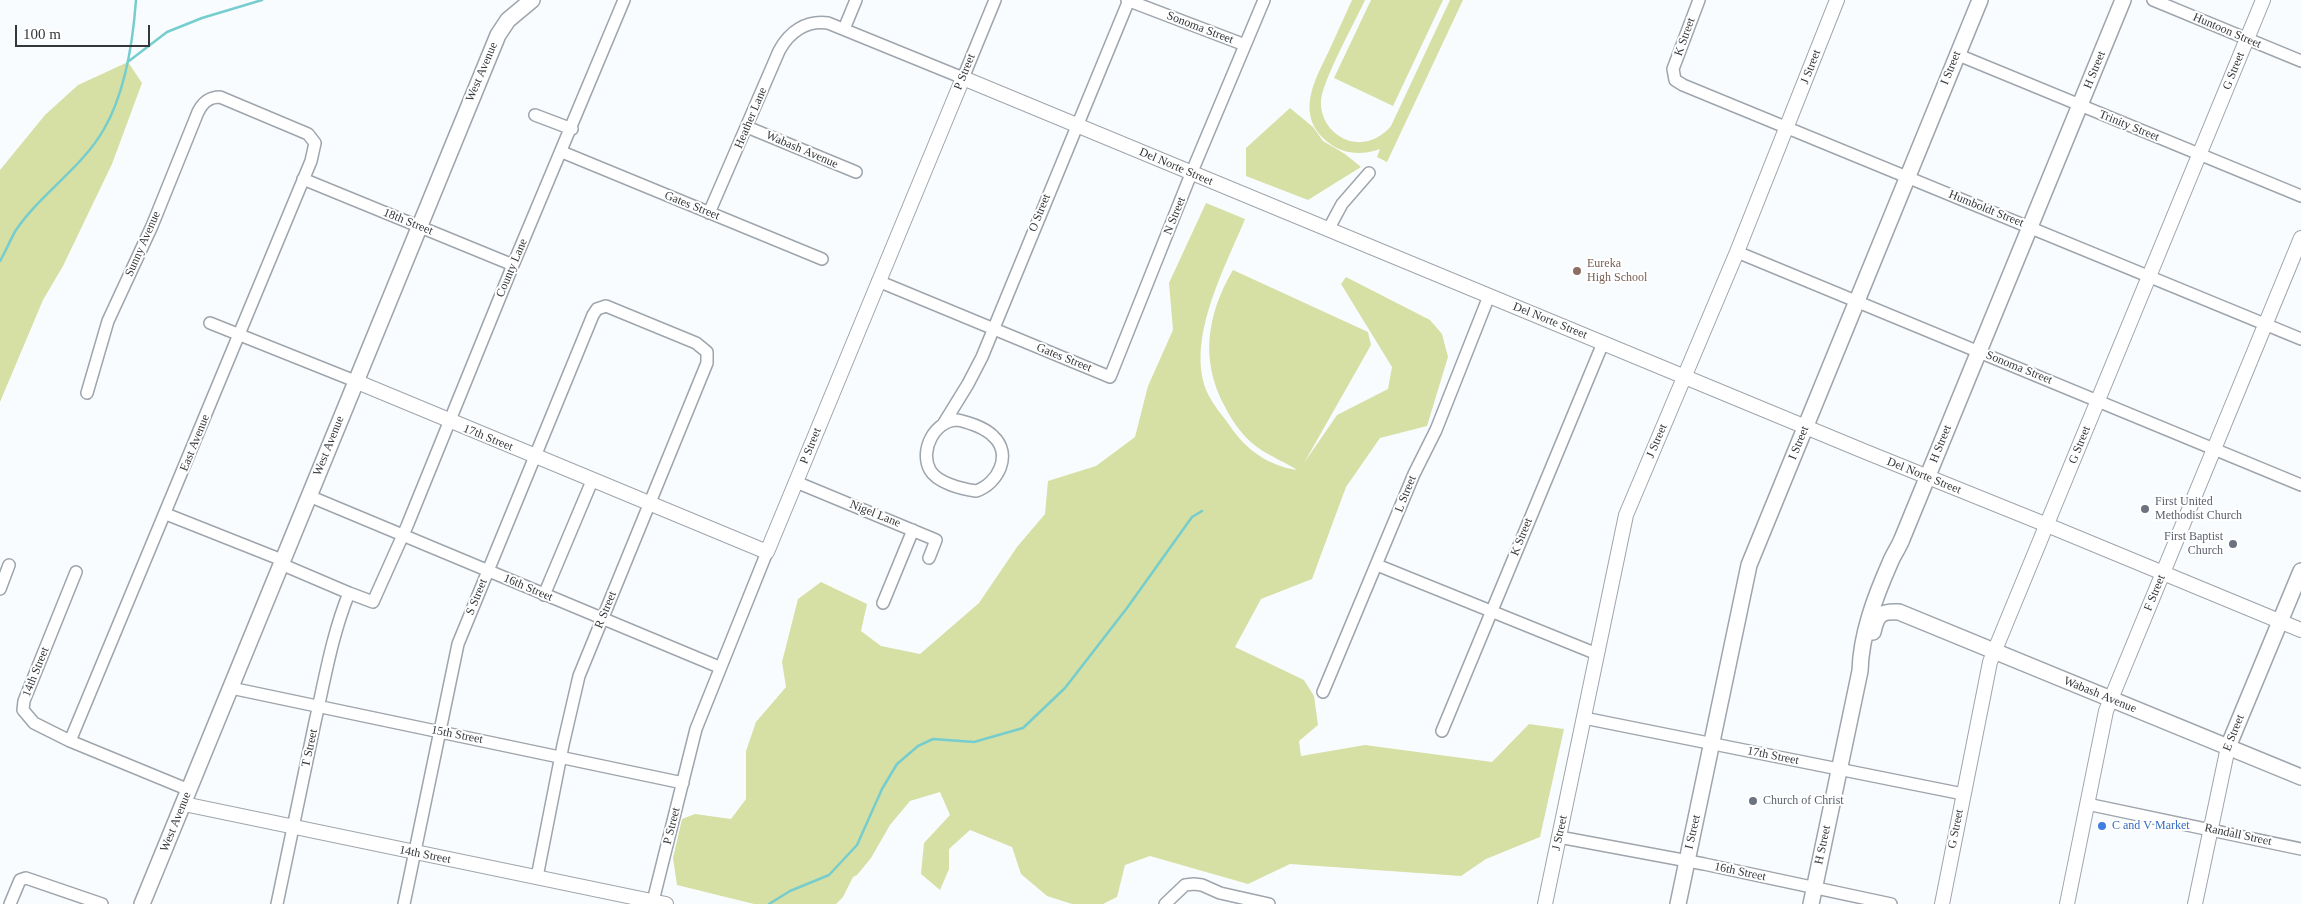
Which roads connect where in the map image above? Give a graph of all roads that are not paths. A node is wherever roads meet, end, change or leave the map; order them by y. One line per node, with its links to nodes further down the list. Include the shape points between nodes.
1 (532, 0): 37 (main road, West Avenue, via 508,20 498,35)
2 (624, 0): 26 (street, County Lane)
3 (856, 0): 14 (street)
4 (995, 0): 20 (street, P Street)
5 (1128, 0): 16 (street, Sonoma Street); 23 (street, O Street)
6 (1264, 0): 16 (street, N Street)
7 (1699, 0): 19 (street, K Street)
8 (1980, 0): 17 (main road, I Street)
9 (2123, 0): 21 (main road, H Street)
10 (2153, 0): 15 (street, Huntoon Street)
11 (2263, 0): 15 (street, G Street)
12 (1834, 1): 25 (street, J Street)
13 (798, 28): 14 (street, Del Norte Street, via 819,22); 24 (street, Heather Lane, via 784,41)
14 (844, 29): 20 (street, Del Norte Street)
15 (2247, 39): 18 (street, Huntoon Street); 29 (street, G Street)
16 (1245, 45): 32 (street, N Street)
17 (1956, 54): 21 (street, Trinity Street); 33 (main road, I Street)
18 (2301, 61)
19 (1673, 75): 25 (street, Humboldt Street, via 1683,85)
20 (963, 78): 23 (street, Del Norte Street); 45 (street, P Street)
21 (2080, 106): 29 (street, Trinity Street); 38 (main road, H Street)
22 (536, 115): 26 (street)
23 (1076, 126): 32 (street, Del Norte Street); 50 (street, O Street)
24 (747, 127): 30 (street, Wabash Avenue); 36 (street, Heather Lane)
25 (1788, 127): 33 (street, Humboldt Street); 41 (street, J Street)
26 (572, 129): 28 (street, County Lane)
27 (315, 143): 34 (street, East Avenue); 59 (street, Sunny Avenue, via 308,134 285,122 220,97 208,100 198,112 152,226 108,321)
28 (562, 152): 36 (street, Gates Street); 43 (street, County Lane)
29 (2200, 155): 35 (street, Trinity Street); 44 (street, G Street)
30 (856, 172)
31 (1369, 173): 39 (street, via 1342,204)
32 (1191, 174): 39 (street, Del Norte Street); 56 (street, N Street)
33 (1907, 177): 38 (street, Humboldt Street); 47 (main road, I Street)
34 (303, 179): 37 (street, 18th Street); 51 (street, East Avenue)
35 (2301, 196)
36 (709, 213): 42 (street, Gates Street)
37 (418, 226): 43 (street, 18th Street); 58 (main road, West Avenue)
38 (2030, 228): 44 (street, Humboldt Street); 55 (main road, H Street)
39 (1328, 230): 46 (street, Del Norte Street)
40 (2301, 238): 49 (street, F Street)
41 (1737, 252): 47 (street, Sonoma Street); 57 (street, J Street)
42 (822, 260)
43 (513, 265): 61 (street, County Lane)
44 (2149, 277): 49 (street, Humboldt Street); 60 (street, G Street)
45 (878, 281): 50 (street, Gates Street); 68 (street, P Street)
46 (1489, 296): 53 (street, Del Norte Street); 81 (street, L Street, via 1436,430 1417,467)
47 (1857, 302): 55 (street, Sonoma Street); 63 (main road, I Street)
48 (210, 323): 51 (street, 17th Street)
49 (2265, 324): 52 (street, Humboldt Street); 64 (street, F Street)
50 (992, 330): 56 (street, Gates Street); 62 (street, O Street, via 971,379)
51 (239, 335): 58 (street, 17th Street); 72 (street, East Avenue)
52 (2301, 339)
53 (1603, 343): 57 (street, Del Norte Street); 90 (street, K Street)
54 (707, 352): 65 (street, S Street, via 696,343 613,308 600,307 593,315); 71 (street, R Street, via 706,367)
55 (1979, 352): 60 (street, Sonoma Street); 66 (main road, H Street)
56 (1110, 377)
57 (1683, 377): 63 (street, Del Norte Street); 96 (street, J Street, via 1626,515)
58 (355, 381): 61 (street, 17th Street); 70 (main road, West Avenue)
59 (87, 394)
60 (2098, 401): 64 (street, Sonoma Street); 73 (street, G Street)
61 (450, 422): 65 (street, 17th Street); 75 (street, County Lane)
62 (944, 423): 62 (street, via 952,420 964,422 985,430 998,442 1002,461 996,477 988,485 976,491 969,490 942,480 931,471 928,449 933,435)
63 (1806, 428): 66 (street, Del Norte Street); 107 (main road, I Street, via 1749,565)
64 (2214, 449): 69 (street, Sonoma Street); 85 (street, F Street)
65 (534, 457): 67 (street, 17th Street); 82 (street, S Street)
66 (1928, 477): 73 (street, Del Norte Street); 76 (main road, H Street)
67 (592, 481): 71 (street, 17th Street); 88 (street)
68 (796, 482): 74 (street, Nigel Lane); 77 (street, P Street)
69 (2301, 485)
70 (309, 496): 75 (street, 16th Street); 79 (main road, West Avenue)
71 (649, 504): 77 (street, 17th Street); 92 (street, R Street)
72 (166, 514): 79 (street); 106 (street, East Avenue)
73 (2047, 525): 85 (street, Del Norte Street); 95 (street, G Street)
74 (913, 530): 78 (street, Nigel Lane, via 936,540); 89 (street)
75 (402, 536): 82 (street, 16th Street); 87 (street, via 373,602)
76 (1898, 549): 91 (main road, Wabash Avenue, via 1897,564 1885,594 1889,604); 98 (main road, H Street, via 1874,602 1860,658)
77 (767, 552): 97 (street, P Street)
78 (929, 558)
79 (282, 562): 87 (street); 99 (main road, West Avenue)
80 (9, 565): 86 (street)
81 (1377, 565): 90 (street); 100 (street, L Street)
82 (488, 571): 88 (street, 16th Street); 105 (street, S Street, via 458,644)
83 (2301, 571): 93 (main road, E Street)
84 (76, 572): 106 (street, 14th Street, via 23,706 34,723)
85 (2163, 572): 93 (street, Del Norte Street); 101 (street, F Street)
86 (0, 589)
87 (349, 593): 102 (street, T Street, via 336,627)
88 (544, 595): 92 (street, 16th Street)
89 (883, 603)
90 (1492, 612): 96 (street); 104 (street, K Street)
91 (1899, 612): 95 (main road, Wabash Avenue); 98 (main road, via 1880,614 1875,622 1867,660)
92 (602, 618): 97 (street, 16th Street); 109 (street, R Street, via 576,687)
93 (2280, 622): 94 (street, Del Norte Street); 108 (main road, E Street)
94 (2301, 630)
95 (1994, 652): 101 (main road, Wabash Avenue); 114 (street, G Street)
96 (1597, 654): 103 (street, J Street)
97 (720, 667): 112 (street, P Street, via 696,729)
98 (1860, 672): 110 (main road, H Street)
99 (231, 688): 102 (street, 15th Street); 113 (main road, West Avenue)
100 (1323, 692)
101 (2111, 699): 108 (main road, Wabash Avenue); 116 (street, F Street)
102 (318, 706): 105 (street, 15th Street); 117 (street, T Street)
103 (1584, 718): 107 (street, 17th Street); 119 (street, J Street)
104 (1442, 731)
105 (440, 732): 109 (street, 15th Street); 121 (street, S Street)
106 (70, 741): 113 (street, 14th Street)
107 (1712, 744): 110 (street, 17th Street); 122 (main road, I Street)
108 (2228, 747): 111 (main road, Wabash Avenue); 118 (street, E Street)
109 (561, 756): 112 (street, 15th Street); 123 (street, R Street)
110 (1839, 770): 114 (street, 17th Street); 124 (main road, H Street)
111 (2301, 777)
112 (683, 783): 126 (street, P Street)
113 (189, 790): 115 (main road, West Avenue)
114 (1963, 794): 138 (street, G Street)
115 (184, 804): 117 (street, 14th Street); 129 (main road, West Avenue)
116 (2087, 804): 118 (street, Randall Street); 139 (street, F Street)
117 (293, 828): 121 (street, 14th Street); 130 (street, T Street)
118 (2209, 829): 120 (street, Randall Street); 140 (street, E Street)
119 (1559, 837): 122 (street, 16th Street); 134 (street, J Street)
120 (2301, 849)
121 (414, 853): 123 (street, 14th Street); 131 (street, S Street)
122 (1686, 862): 124 (street, 16th Street); 135 (main road, I Street)
123 (536, 877): 126 (street, 14th Street)
124 (1814, 887): 136 (main road, H Street); 137 (street, 16th Street)
125 (1219, 898): 132 (street, via 1202,885 1184,885); 133 (street)
126 (659, 903)
127 (10, 904): 128 (street, via 20,880 26,878)
128 (102, 904)
129 (142, 904)
130 (277, 904)
131 (404, 904)
132 (1165, 904)
133 (1269, 904)
134 (1545, 904)
135 (1678, 904)
136 (1811, 904)
137 (1891, 904)
138 (1942, 904)
139 (2067, 904)
140 (2195, 904)

